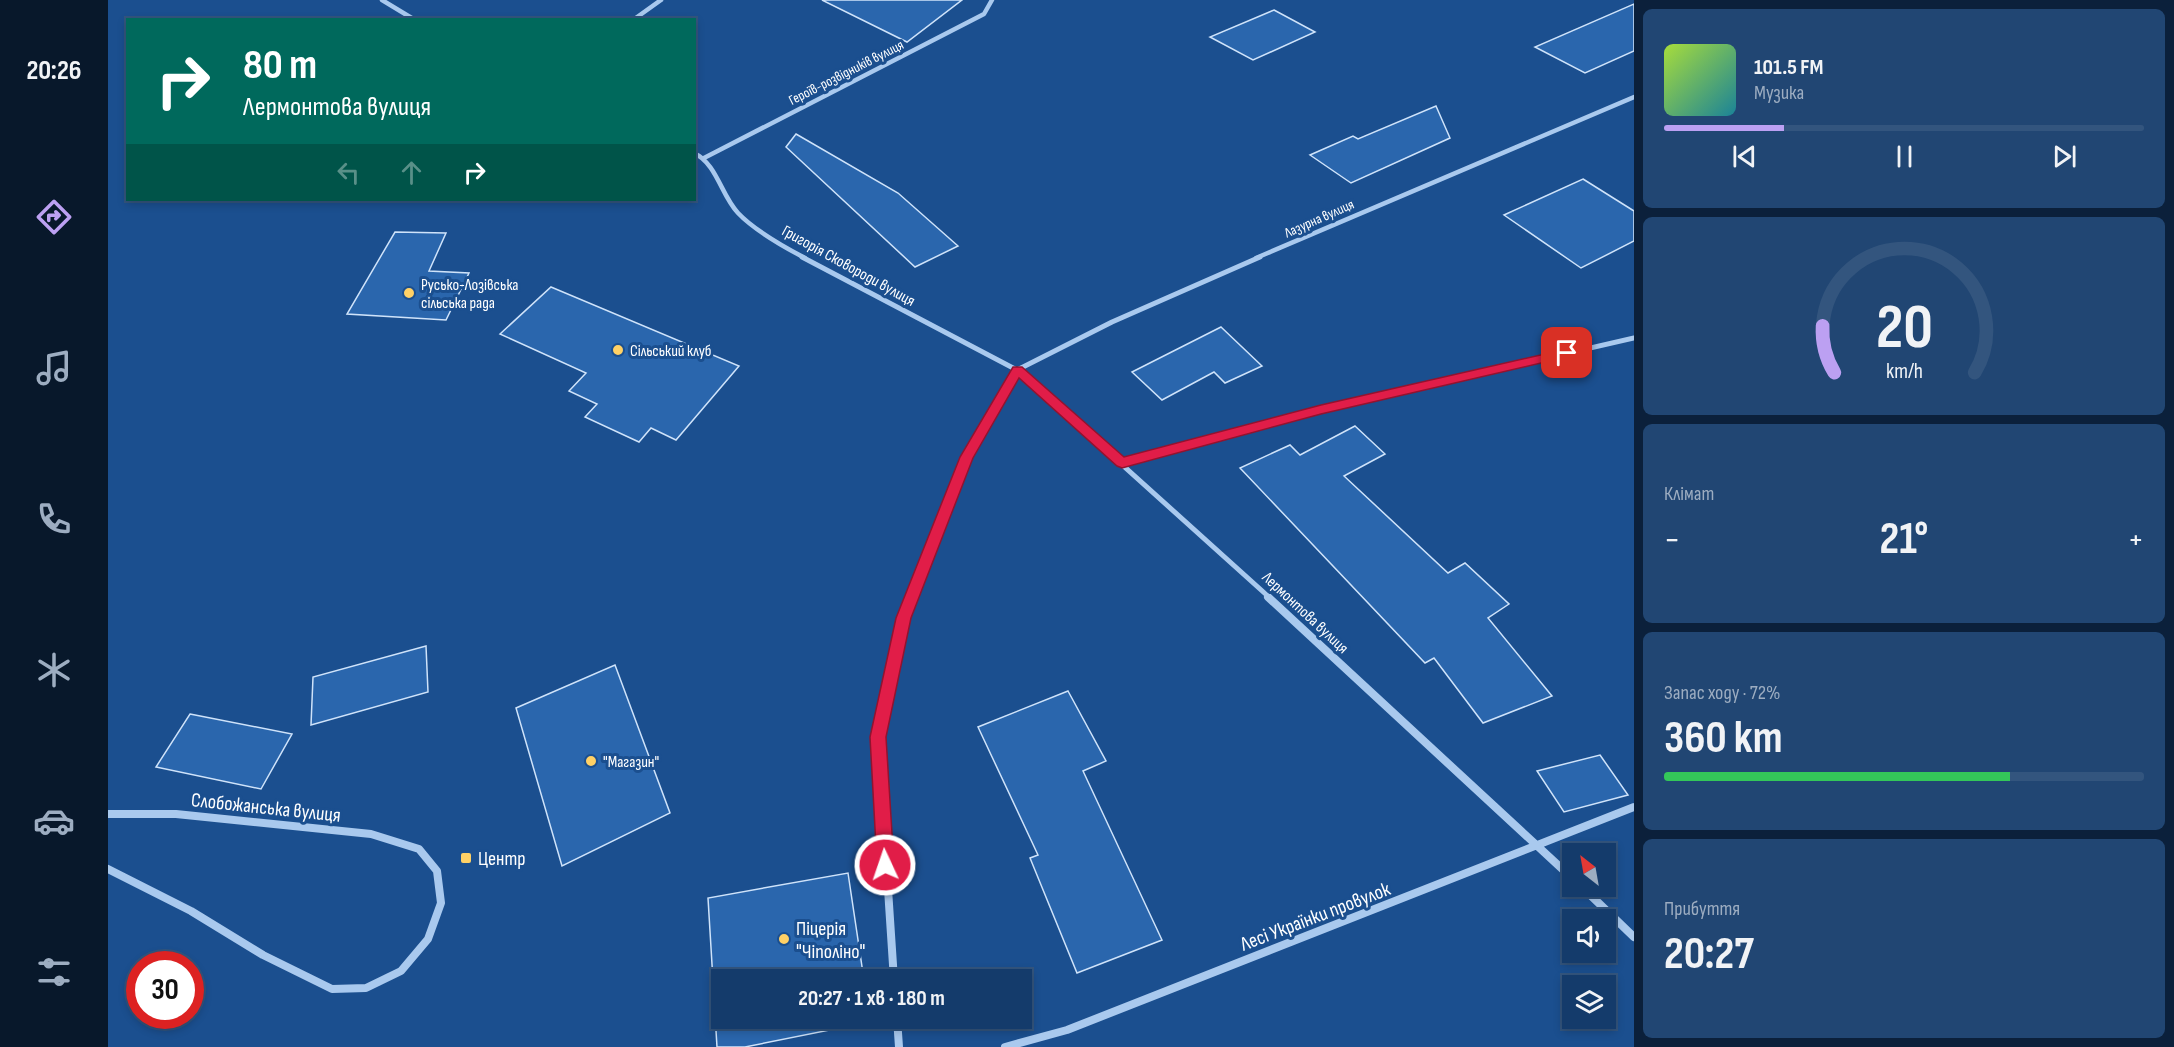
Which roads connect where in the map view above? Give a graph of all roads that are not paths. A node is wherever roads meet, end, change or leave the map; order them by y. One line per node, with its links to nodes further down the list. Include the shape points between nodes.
1 (382, 0): 4 (street)
2 (661, 0): 5 (street)
3 (992, 0): 8 (street, Героїв-розвідників вулиця, via 984,14)
4 (412, 18)
5 (636, 18)
6 (1634, 97): 10 (street, Лазурна вулиця, via 1166,298)
7 (696, 154): 8 (street)
8 (704, 158): 10 (street, Григорія Сковороди вулиця, via 738,213 782,246)
9 (1634, 338): 11 (street, via 1321,410)
10 (1017, 370): 11 (street, Лермонтова вулиця); 19 (street, via 967,457 904,618 878,737)
11 (1122, 462): 14 (street, Лермонтова вулиця)
12 (1634, 807): 14 (street, Лесі Українки провулок)
13 (108, 814): 15 (street, Слобожанська вулиця, via 176,814 371,834 419,849 437,871 441,903 428,939 401,970 366,988 332,989)
14 (1538, 846): 16 (street, Лермонтова вулиця); 22 (street, Лесі Українки провулок, via 1067,1030)
15 (108, 869)
16 (1562, 869)
17 (1592, 897): 18 (street)
18 (1634, 937)
19 (893, 969)
20 (898, 1029): 21 (street)
21 (899, 1047)
22 (1005, 1047)

